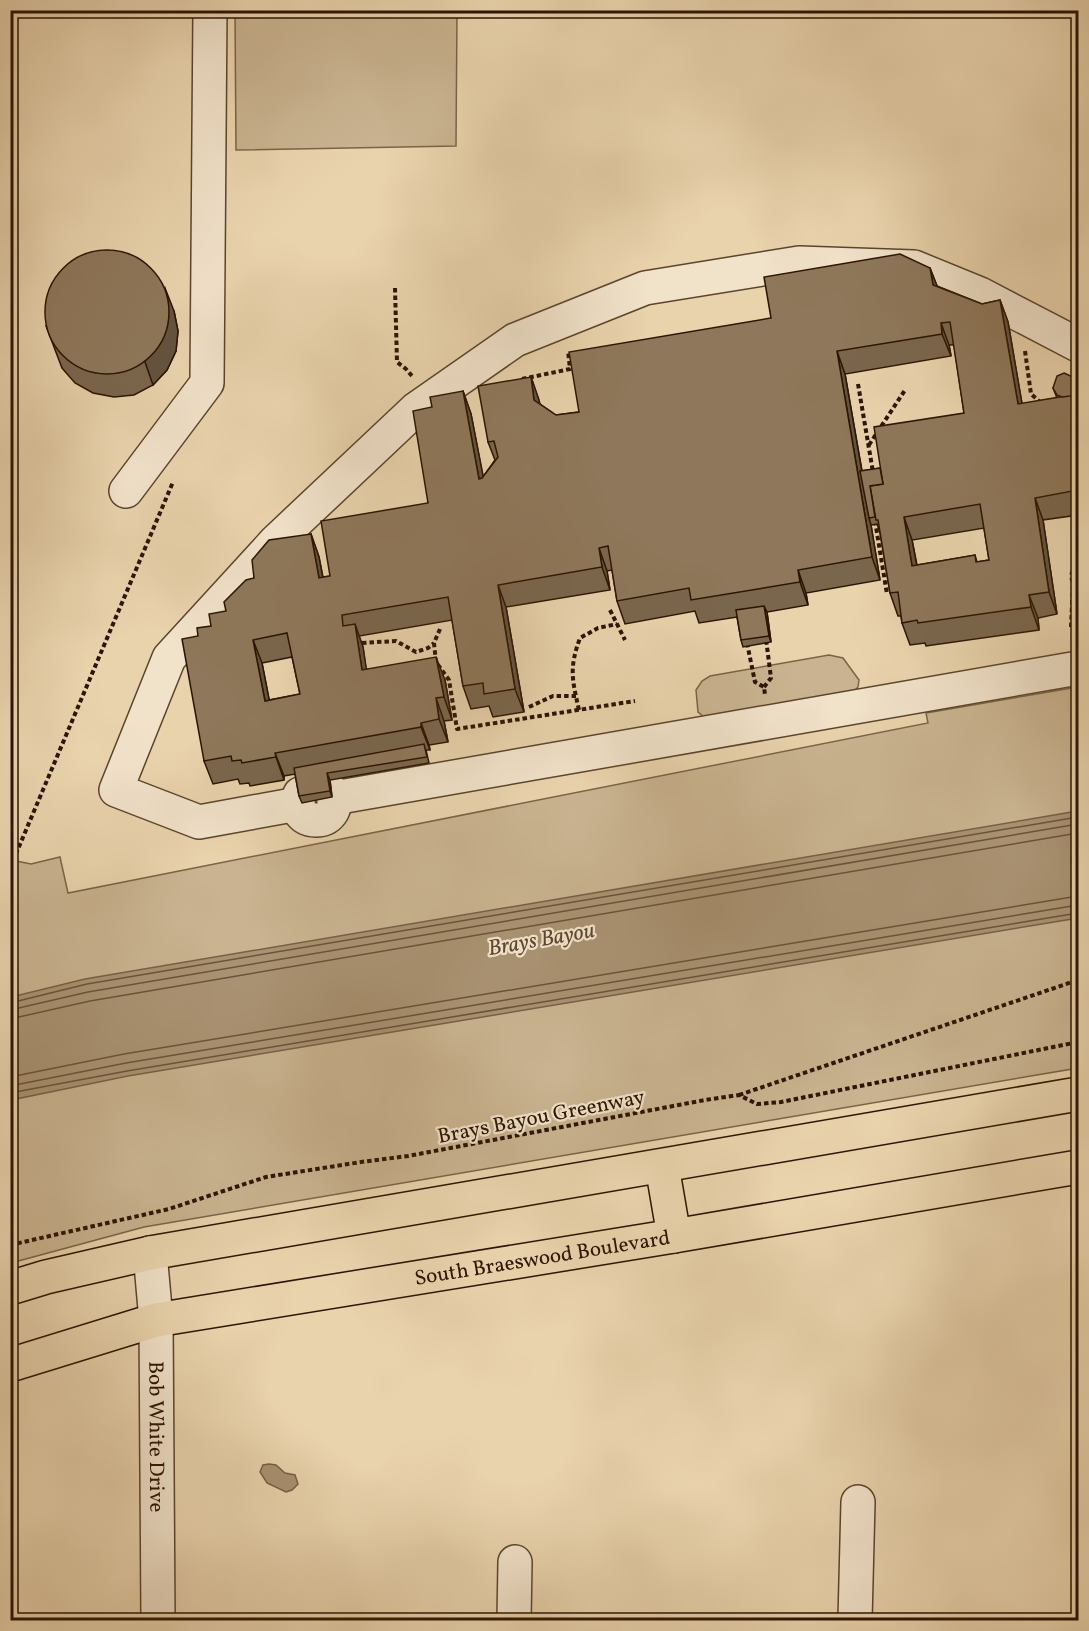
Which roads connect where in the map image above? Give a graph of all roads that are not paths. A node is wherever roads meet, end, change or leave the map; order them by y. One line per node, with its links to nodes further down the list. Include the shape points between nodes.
1 (210, 10): 3 (street, via 207,382)
2 (1078, 345): 4 (street, via 980,294 914,267 799,263 645,288 515,340 416,409 276,541 169,658 116,790 200,822 316,797)
3 (126, 491)
4 (1078, 668)
5 (1078, 1094): 6 (main road)
6 (662, 1166): 8 (main road); 9 (main road)
7 (1078, 1167): 8 (main road, South Braeswood Boulevard)
8 (674, 1236): 11 (main road, South Braeswood Boulevard)
9 (150, 1253): 10 (main road); 11 (street, Bob White Drive)
10 (10, 1288)
11 (156, 1320): 12 (main road, South Braeswood Boulevard); 15 (street, Bob White Drive)
12 (10, 1365)
13 (858, 1502): 17 (street)
14 (515, 1562): 16 (street)
15 (158, 1620)
16 (514, 1620)
17 (855, 1620)

